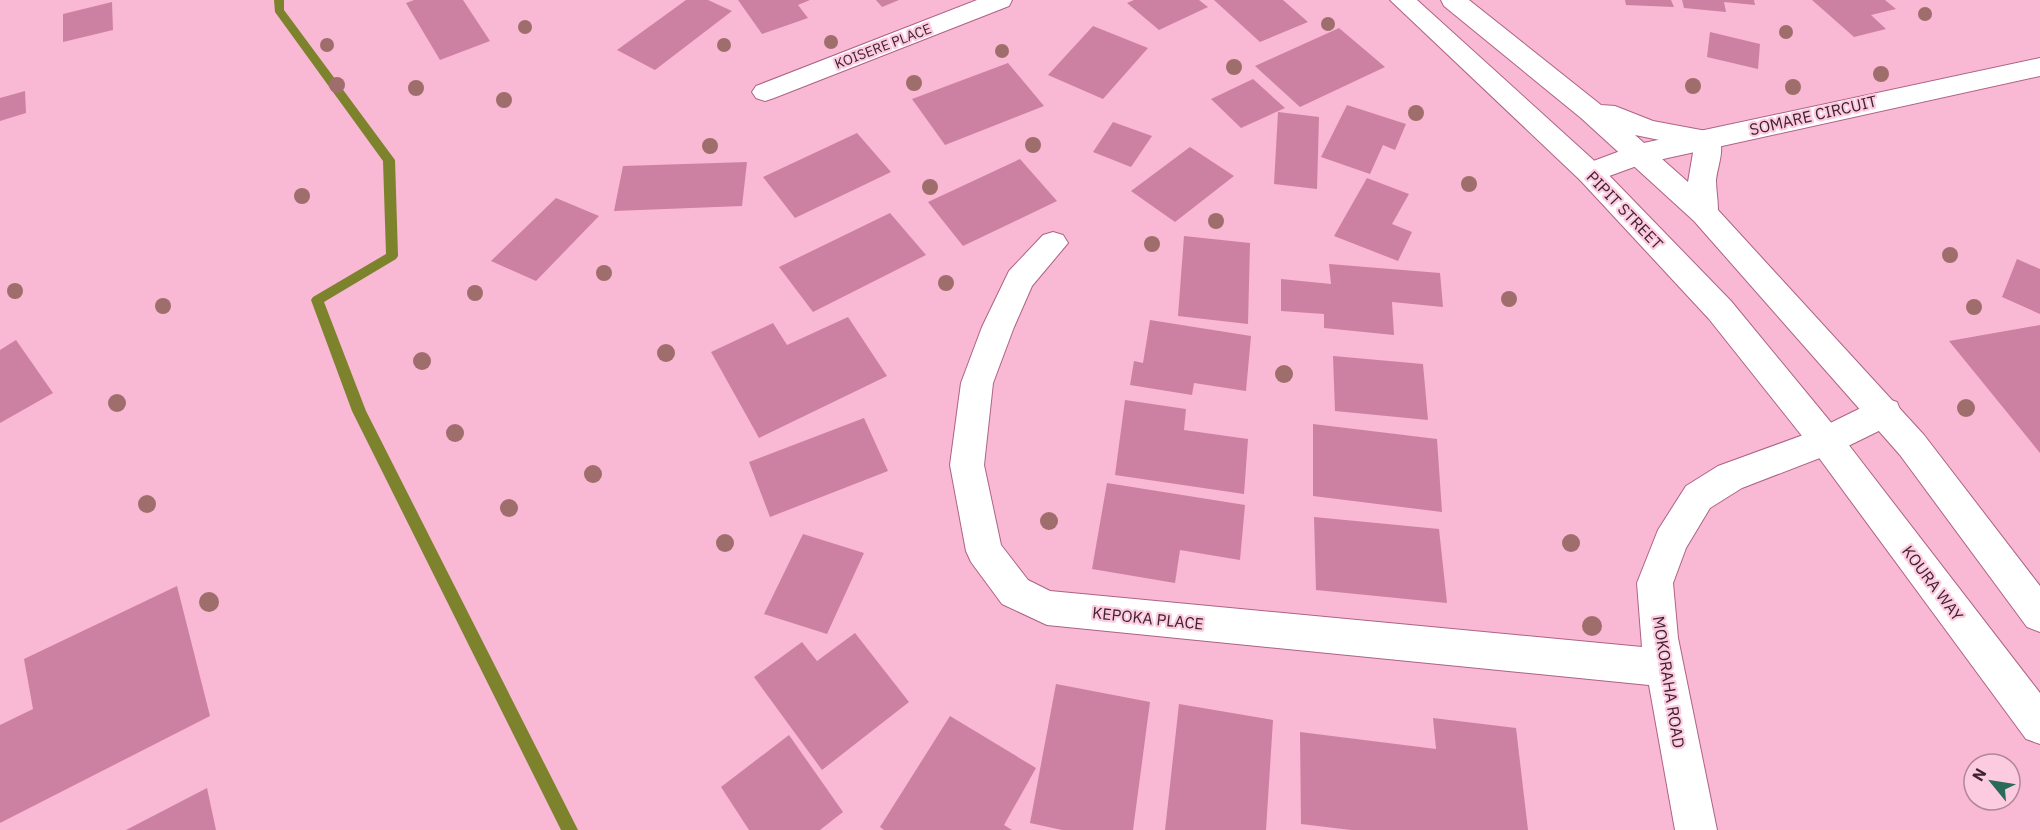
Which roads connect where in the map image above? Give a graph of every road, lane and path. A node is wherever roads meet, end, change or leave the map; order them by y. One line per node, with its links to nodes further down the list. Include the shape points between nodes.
1 (1000, 0): 5 (street, KOISERE PLACE)
2 (1402, 0): 9 (street, PIPIT STREET)
3 (1453, 0): 6 (street)
4 (2040, 67): 7 (street, SOMARE CIRCUIT)
5 (765, 92)
6 (1581, 102): 7 (street, via 1649,130); 8 (street)
7 (1707, 140): 8 (street, SOMARE CIRCUIT); 10 (street, via 1702,181)
8 (1639, 154): 9 (street, SOMARE CIRCUIT); 10 (street)
9 (1590, 173): 13 (street, PIPIT STREET, via 1720,310)
10 (1704, 213): 12 (street)
11 (1053, 243): 15 (street, KEPOKA PLACE, via 1020,279 998,327 977,383 967,465 984,551 1015,592 1047,608)
12 (1885, 412): 13 (street, MOKORAHA ROAD); 14 (street)
13 (1826, 441): 15 (street, MOKORAHA ROAD, via 1730,477 1698,498 1671,541 1655,583 1659,638); 16 (street, KOURA WAY)
14 (2040, 615)
15 (1666, 668): 17 (street, MOKORAHA ROAD)
16 (2040, 725)
17 (1695, 830)

